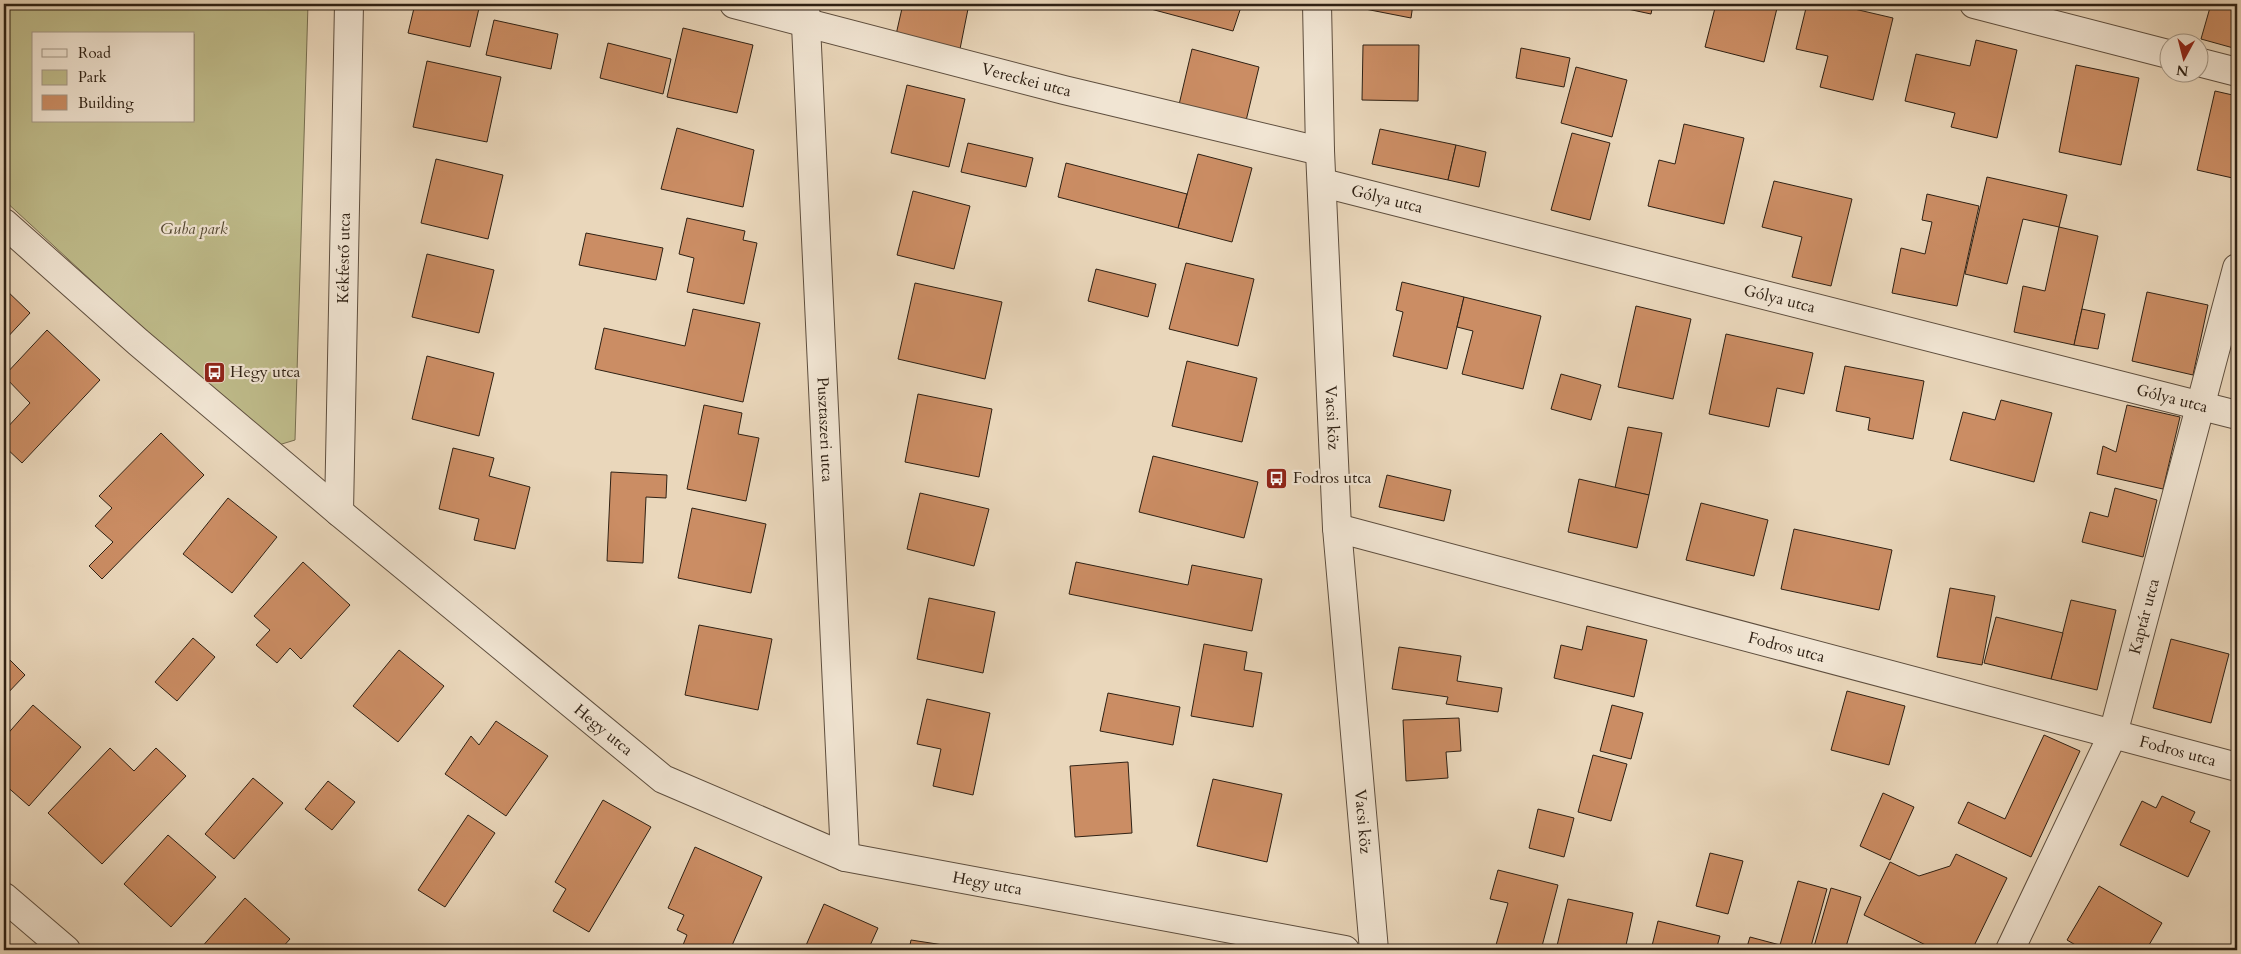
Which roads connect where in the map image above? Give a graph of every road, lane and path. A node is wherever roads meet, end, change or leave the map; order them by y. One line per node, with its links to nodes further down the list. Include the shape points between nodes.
1 (349, 4): 15 (street, Kékfestő utca)
2 (734, 4): 5 (street, Vereckei utca)
3 (1317, 4): 9 (street, Vacsi köz)
4 (1974, 4): 6 (street)
5 (806, 13): 9 (street, Vereckei utca, via 1064,90); 19 (street, Pusztaszeri utca)
6 (2158, 51)
7 (2208, 65): 8 (street)
8 (2237, 72)
9 (1320, 151): 10 (street, Vacsi köz)
10 (1323, 182): 13 (street, Gólya utca); 16 (street, Vacsi köz)
11 (4, 223): 15 (street, Hegy utca, via 138,342)
12 (2237, 268): 13 (street, Kaptár utca)
13 (2201, 406): 14 (street, Gólya utca); 17 (street, Kaptár utca)
14 (2237, 415)
15 (339, 512): 19 (street, Hegy utca, via 663,779)
16 (1337, 528): 17 (street, Fodros utca); 23 (street, Vacsi köz)
17 (2113, 734): 18 (street, Fodros utca); 24 (street, Kaptár utca)
18 (2237, 766)
19 (845, 857): 22 (street, Hegy utca)
20 (4, 897): 21 (street)
21 (66, 950)
22 (1345, 950)
23 (1374, 950)
24 (2010, 950)

